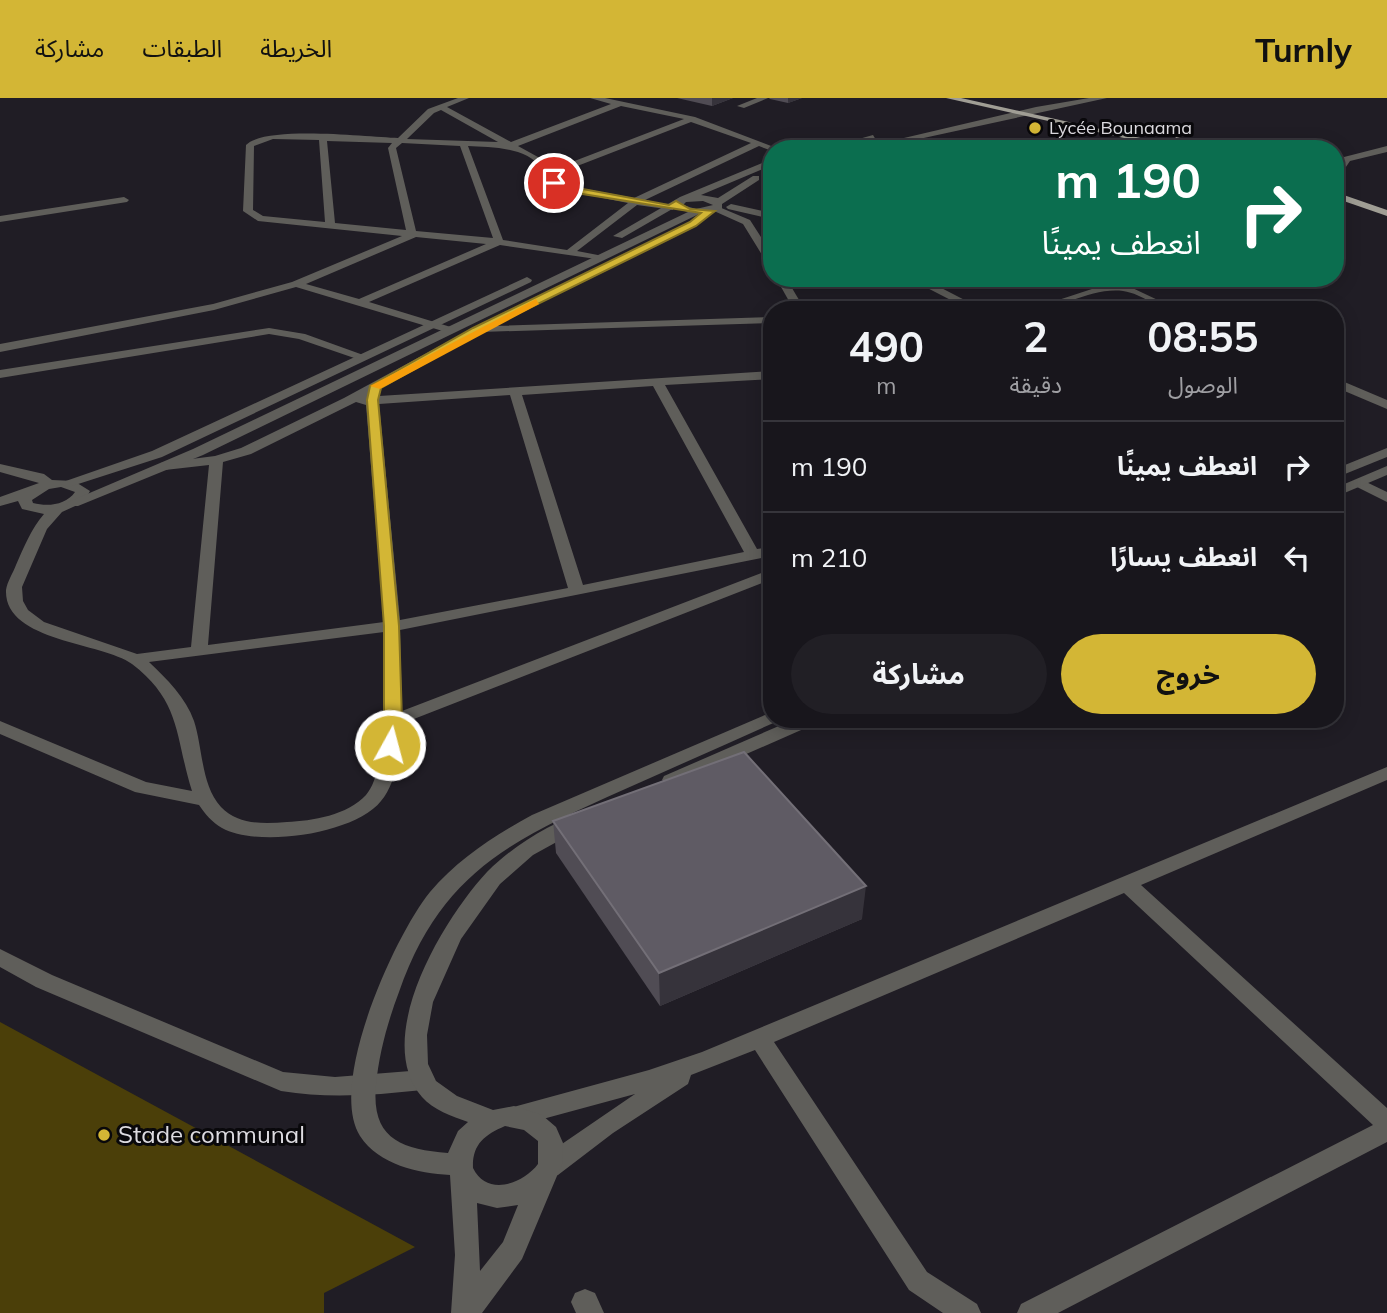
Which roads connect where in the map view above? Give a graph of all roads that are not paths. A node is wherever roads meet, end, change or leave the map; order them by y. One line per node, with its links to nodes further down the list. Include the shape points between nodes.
1 (465, 98): 9 (street)
2 (594, 98): 8 (street)
3 (764, 98): 10 (street)
4 (950, 98): 11 (main road)
5 (979, 98): 12 (main road)
6 (1061, 98): 12 (street)
7 (1103, 98): 13 (street)
8 (621, 103): 14 (street); 23 (street)
9 (439, 106): 20 (street); 23 (street)
10 (741, 106)
11 (1003, 108): 12 (main road); 16 (street)
12 (1019, 109): 13 (main road); 17 (street); 18 (main road)
13 (1037, 109): 19 (main road)
14 (692, 119): 22 (street); 28 (street)
15 (323, 138): 20 (street); 41 (street); 41 (street, via 273,136 250,145 248,211 261,219)
16 (866, 140)
17 (897, 140)
18 (1148, 140)
19 (1174, 140)
20 (396, 141): 21 (street); 42 (street, via 392,148)
21 (463, 143): 23 (street); 43 (street)
22 (757, 144): 24 (street); 33 (street)
23 (513, 145): 28 (street, via 544,164)
24 (763, 146)
25 (1387, 149): 26 (street, via 1347,159)
26 (1344, 164)
27 (763, 166): 34 (street)
28 (548, 174): 33 (street, via 554,183 570,190)
29 (763, 176): 36 (street, via 745,183)
30 (1344, 189): 35 (main road)
31 (1344, 198): 38 (main road)
32 (124, 200): 40 (street)
33 (636, 201): 34 (street); 45 (street)
34 (677, 203): 36 (street, via 703,198); 37 (street, via 679,208); 46 (street)
35 (1387, 203)
36 (716, 206): 37 (street); 39 (street); 44 (street, via 747,222); 57 (street, via 693,224)
37 (696, 212): 47 (street)
38 (1387, 213)
39 (763, 214)
40 (0, 219)
41 (330, 226): 42 (street)
42 (412, 235): 43 (street); 48 (street)
43 (499, 242): 45 (street); 53 (street)
44 (763, 248)
45 (570, 252): 46 (street)
46 (586, 254): 47 (street); 55 (street)
47 (599, 258): 56 (street)
48 (296, 284): 53 (street); 58 (street, via 214,307)
49 (932, 287): 50 (street)
50 (960, 301)
51 (1062, 301): 52 (street, via 1101,289 1126,288)
52 (1154, 301)
53 (359, 303): 55 (street)
54 (763, 320): 57 (street)
55 (428, 324): 56 (street); 59 (street)
56 (450, 330): 69 (street)
57 (477, 330): 65 (street)
58 (0, 348)
59 (360, 356): 60 (street, via 301,336 269,331); 73 (street, via 157,454)
60 (0, 373)
61 (763, 375): 62 (street)
62 (657, 383): 64 (street); 87 (street)
63 (1344, 386): 66 (street)
64 (515, 391): 65 (street); 90 (street)
65 (374, 393): 68 (street); 92 (street)
66 (1387, 405)
67 (1387, 452): 71 (street)
68 (216, 460): 69 (street); 93 (street)
69 (165, 466): 81 (street)
70 (7, 469): 75 (street); 76 (street, via 39,477)
71 (1344, 470)
72 (1387, 470): 74 (street)
73 (67, 483): 76 (street); 81 (street, via 83,491)
74 (1360, 483): 77 (street); 79 (street)
75 (0, 485)
76 (50, 485): 78 (street)
77 (1344, 490)
78 (34, 491): 80 (street); 82 (street, via 25,499)
79 (1387, 498)
80 (0, 502)
81 (73, 503): 83 (street)
82 (34, 509): 83 (street); 84 (street); 85 (street)
83 (57, 509): 85 (street)
84 (0, 513)
85 (40, 528): 89 (street)
86 (763, 553): 87 (street)
87 (752, 555): 90 (street)
88 (763, 577): 95 (street)
89 (10, 591): 91 (street); 94 (street, via 22,613 38,625)
90 (577, 591): 92 (street)
91 (0, 609)
92 (392, 626): 93 (street); 95 (street)
93 (199, 651): 94 (street)
94 (136, 659): 100 (street, via 176,702 185,720)
95 (394, 720): 100 (street, via 377,794 350,816 308,827 267,830 230,824)
96 (763, 722): 106 (street, via 560,810 503,840 468,866 438,898 390,983)
97 (0, 727): 100 (street, via 142,788)
98 (789, 728): 105 (street, via 597,812 510,861 474,899 443,948 429,982 415,1054)
99 (1387, 773): 101 (street)
100 (203, 799)
101 (1126, 883): 103 (street); 109 (street)
102 (0, 957): 106 (street, via 44,981 262,1074 298,1084)
103 (759, 1038): 104 (street); 115 (street, via 918,1280)
104 (710, 1059): 107 (street); 112 (street, via 604,1126)
105 (423, 1080): 106 (street); 108 (street, via 440,1098)
106 (364, 1087): 111 (street, via 366,1125 377,1138 404,1156)
107 (517, 1116): 108 (street); 112 (street, via 531,1120 550,1139 552,1153)
108 (490, 1119): 111 (street, via 465,1138 459,1151)
109 (1387, 1123)
110 (1387, 1130): 113 (street)
111 (460, 1171): 112 (street, via 473,1189 489,1196 526,1191); 114 (street, via 468,1255)
112 (545, 1173): 114 (street, via 513,1250)
113 (1066, 1305): 116 (street)
114 (465, 1313)
115 (967, 1313)
116 (1031, 1313)

